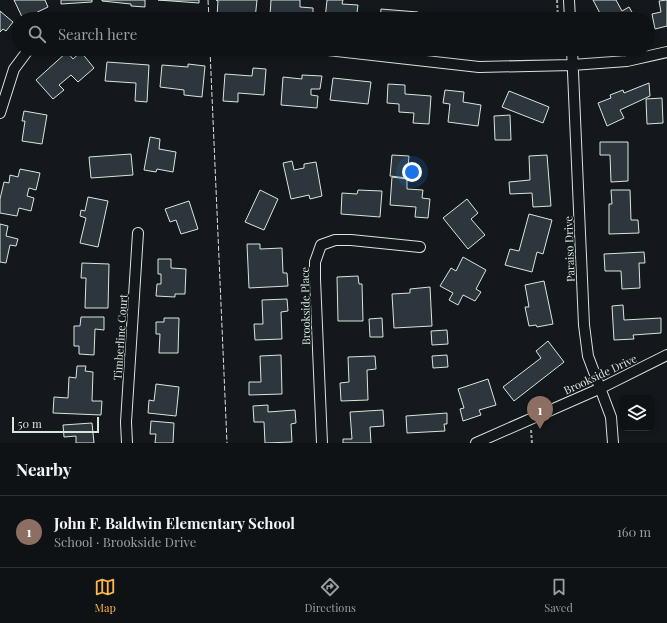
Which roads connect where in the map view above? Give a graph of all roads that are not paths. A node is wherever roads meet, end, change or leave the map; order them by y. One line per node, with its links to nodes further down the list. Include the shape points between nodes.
1 (570, 0): 2 (street)
2 (570, 12)
3 (667, 52): 4 (street)
4 (655, 54)
5 (24, 56): 10 (street, via 14,69)
6 (381, 56): 9 (street, via 479,67)
7 (572, 56): 9 (street, Paraiso Drive)
8 (648, 56): 9 (street)
9 (572, 65): 14 (street, Paraiso Drive, via 584,325 588,356)
10 (0, 113)
11 (138, 233): 15 (street, Timberline Court)
12 (420, 247): 16 (street, Brookside Place, via 351,240 335,240 321,245 315,262 315,279)
13 (667, 355): 14 (street, Brookside Drive)
14 (601, 388): 17 (street, Brookside Drive); 18 (street, Paraiso Drive, via 611,417)
15 (126, 443)
16 (322, 443)
17 (476, 443)
18 (613, 443)

